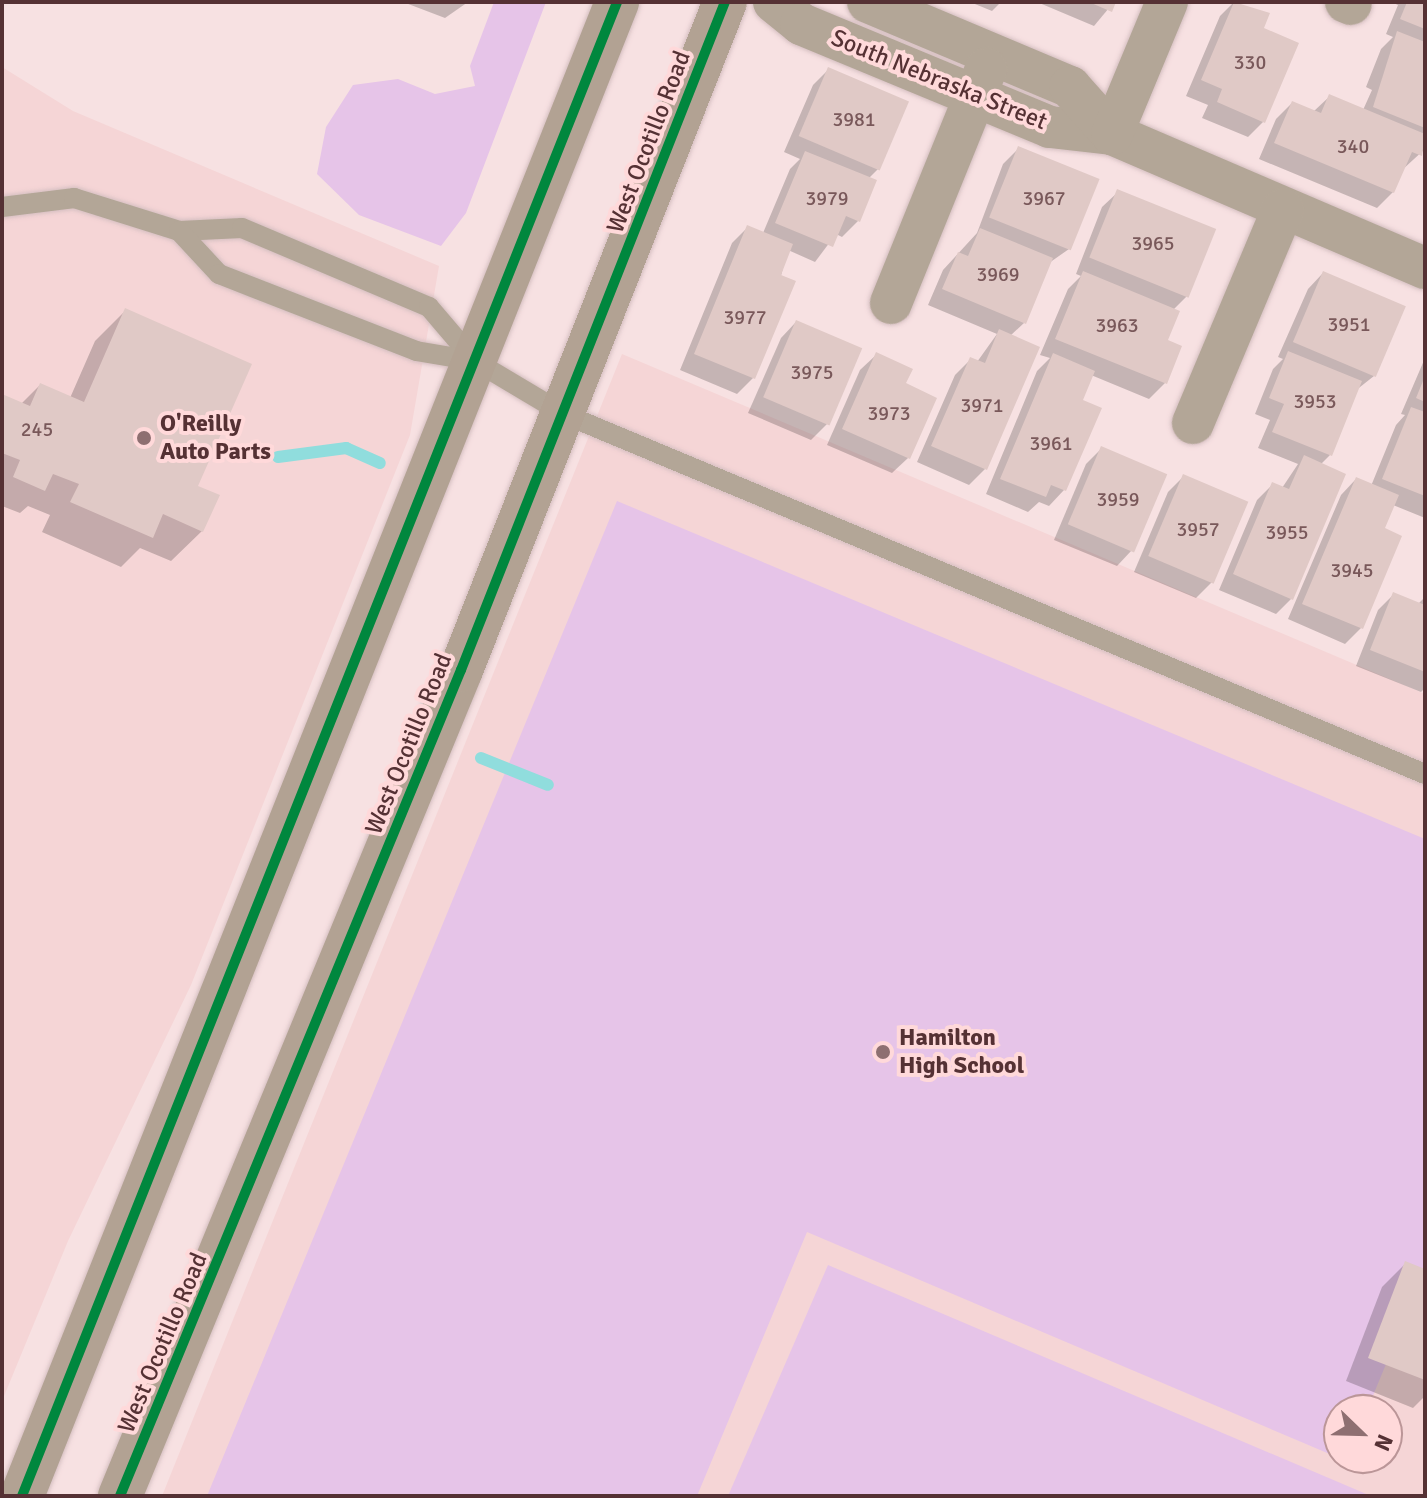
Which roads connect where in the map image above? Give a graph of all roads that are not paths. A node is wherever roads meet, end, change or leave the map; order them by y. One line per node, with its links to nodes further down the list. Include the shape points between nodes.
1 (617, 2): 14 (main road)
2 (725, 2): 15 (main road, West Ocotillo Road)
3 (774, 2): 7 (street, South Nebraska Street, via 801,24)
4 (868, 2): 6 (street, South Nebraska Street)
5 (1167, 2): 8 (street)
6 (992, 53): 7 (street); 8 (street, South Nebraska Street, via 1070,87)
7 (975, 95): 8 (street, South Nebraska Street, via 1050,127); 13 (street)
8 (1112, 134): 10 (street, South Nebraska Street)
9 (2, 207): 11 (lane, via 74,198)
10 (1283, 209): 12 (street, South Nebraska Street); 16 (street)
11 (179, 231): 14 (lane, via 219,274 416,351); 14 (lane, via 242,228 429,307)
12 (1425, 268)
13 (891, 303)
14 (475, 361): 15 (lane); 18 (main road)
15 (564, 414): 17 (lane); 19 (main road, West Ocotillo Road)
16 (1193, 423)
17 (1425, 774)
18 (22, 1496)
19 (120, 1496)

